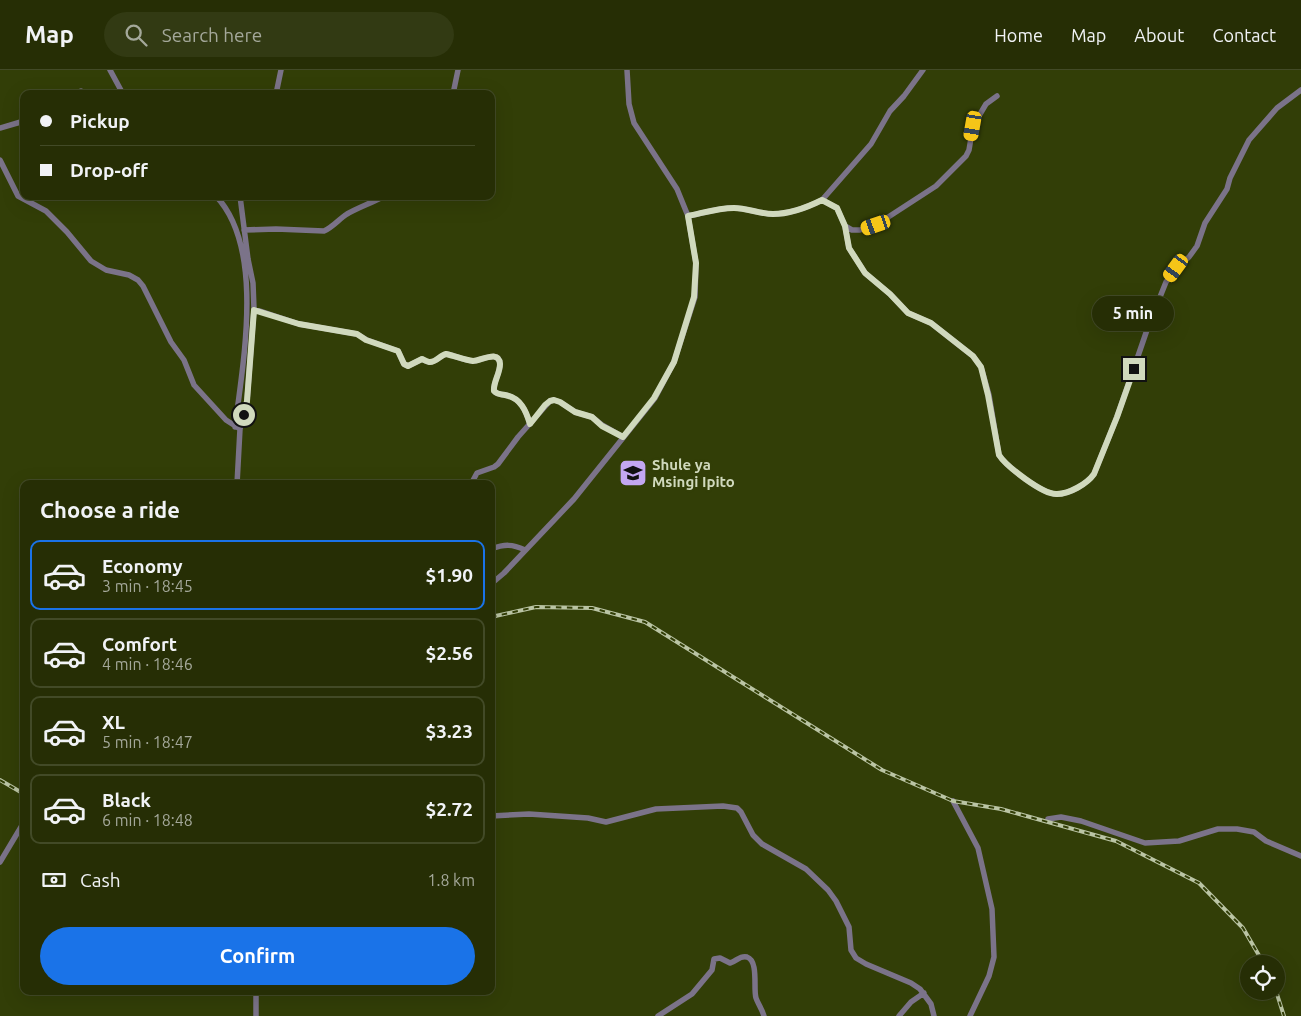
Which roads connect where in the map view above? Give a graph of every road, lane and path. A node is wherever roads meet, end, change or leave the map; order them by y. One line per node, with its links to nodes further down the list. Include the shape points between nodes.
1 (110, 70): 6 (street)
2 (281, 70): 7 (street)
3 (458, 70): 8 (street)
4 (627, 70): 20 (street, via 634,123 677,188)
5 (923, 70): 19 (street, via 890,111 871,144)
6 (121, 90)
7 (277, 90)
8 (454, 90)
9 (1301, 90): 21 (street, via 1277,108 1249,140 1227,189 1205,223 1197,246 1166,282 1094,474 1089,482 1057,495 1049,493 1003,461 999,455 981,367 973,356 931,323 908,313 865,273 849,248)
10 (997, 96): 21 (street, via 986,104 973,126 966,156 936,186 876,225 860,230)
11 (20, 122): 12 (street)
12 (0, 128)
13 (0, 160): 14 (street)
14 (20, 197)
15 (25, 200): 25 (street, via 46,211 91,261 106,270 138,280 184,360 194,385)
16 (219, 200): 25 (street, via 234,223 246,289 247,323)
17 (240, 200): 22 (street)
18 (376, 200): 22 (street, via 324,231)
19 (822, 200): 20 (street, via 773,214 732,208); 21 (street, via 837,208)
20 (688, 216): 26 (street, via 696,263 694,297 674,362 654,398)
21 (845, 226)
22 (244, 230): 23 (street)
23 (254, 310): 24 (street, via 299,324 357,334 398,351 408,366 422,359 429,362 437,360 446,354 474,361 494,357 500,364 494,391 524,406); 25 (street, via 247,401)
24 (530, 424): 26 (street, via 545,405 554,400 592,417); 28 (street, via 498,464 477,473)
25 (238, 428): 27 (street)
26 (623, 437): 30 (street, via 574,499)
27 (237, 480)
28 (473, 480)
29 (495, 547): 30 (street, via 510,544)
30 (525, 550): 31 (street)
31 (495, 581)
32 (953, 800): 45 (street, via 978,848 992,909 994,957 989,976)
33 (495, 816): 38 (street, via 529,814 606,822 656,809 737,808 762,844 806,869 828,890 848,928 851,950 856,958 910,983)
34 (1048, 819): 36 (street, via 1061,817 1081,821 1145,843 1179,841 1218,829 1237,829 1254,832 1266,841)
35 (20, 829): 37 (street)
36 (1301, 856)
37 (0, 862)
38 (924, 994): 43 (street, via 911,1002); 44 (street)
39 (256, 995): 40 (street)
40 (256, 1016)
41 (658, 1016): 42 (street, via 692,994 712,970 714,959 730,963 740,957 751,959 755,996)
42 (764, 1016)
43 (899, 1016)
44 (934, 1016)
45 (970, 1016)

